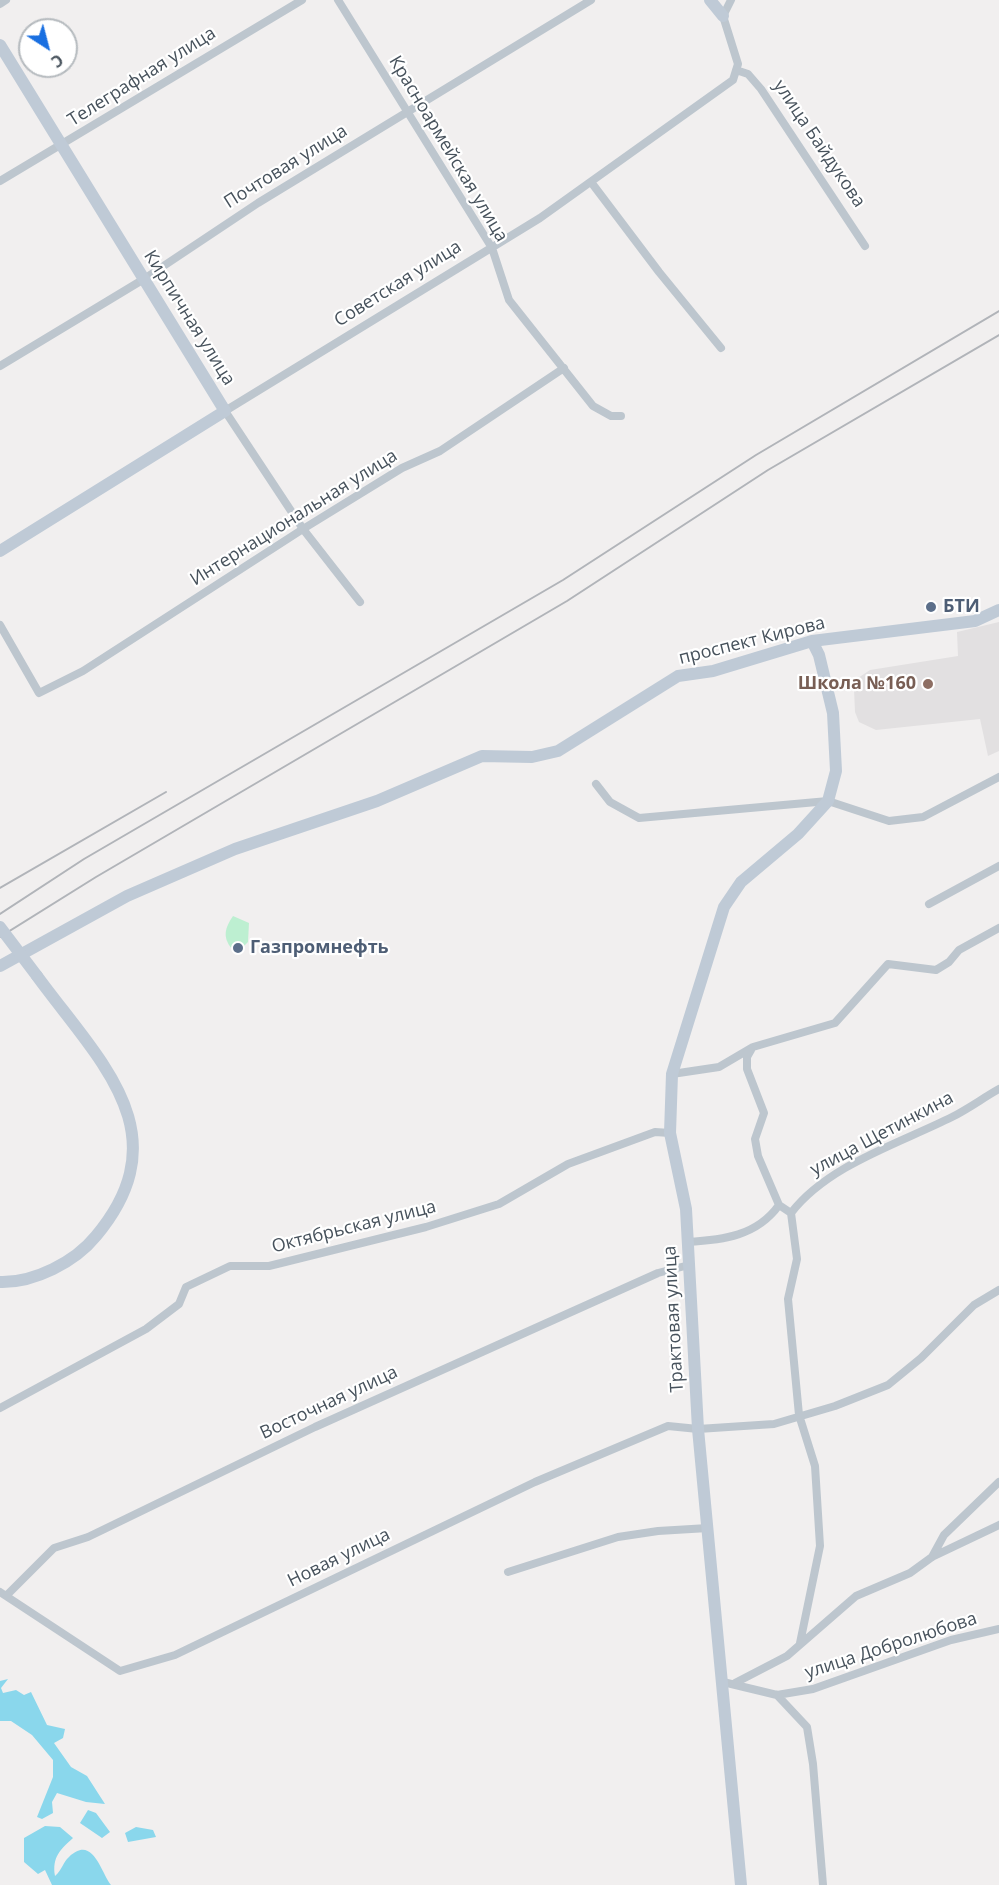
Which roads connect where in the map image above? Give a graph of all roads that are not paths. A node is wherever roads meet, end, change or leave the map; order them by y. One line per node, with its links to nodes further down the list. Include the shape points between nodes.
1 (6, 0): 7 (street)
2 (302, 0): 12 (street, Телеграфная улица)
3 (338, 0): 11 (street, Красноармейская улица)
4 (591, 0): 11 (street, Почтовая улица)
5 (710, 0): 8 (street)
6 (731, 0): 8 (street)
7 (0, 4)
8 (723, 16): 10 (street, via 738,64)
9 (0, 45): 12 (street, Кирпичная улица)
10 (736, 70): 14 (street, Советская улица, via 733,80); 15 (street, улица Байдукова, via 748,74 761,89)
11 (408, 111): 16 (street, Красноармейская улица); 17 (street, Почтовая улица)
12 (62, 145): 13 (street, Телеграфная улица); 17 (street, Кирпичная улица)
13 (0, 181)
14 (591, 182): 16 (street, Советская улица); 18 (street)
15 (865, 246)
16 (492, 248): 20 (street, Красноармейская улица, via 509,300); 21 (street, Советская улица)
17 (144, 279): 19 (street, Почтовая улица); 21 (street, Кирпичная улица)
18 (721, 348)
19 (0, 366)
20 (563, 369): 22 (street, Красноармейская улица, via 592,406 611,416); 23 (street, Интернациональная улица, via 440,451 402,468)
21 (225, 411): 23 (street, Кирпичная улица); 24 (street, Советская улица)
22 (621, 416)
23 (303, 529): 25 (street, Кирпичная улица); 27 (street, Интернациональная улица, via 83,671 39,693)
24 (0, 550)
25 (360, 602)
26 (999, 610): 28 (street, проспект Кирова, via 975,621)
27 (0, 625)
28 (812, 641): 31 (street, via 833,712 836,771); 36 (street, проспект Кирова, via 713,671 678,676 558,752 532,758 482,756 377,801 235,849 127,896)
29 (999, 777): 31 (street, via 923,817 889,821)
30 (596, 784): 31 (street, via 610,802 639,818)
31 (828, 801): 38 (street, Трактовая улица, via 798,834 741,882 724,907)
32 (999, 866): 33 (street)
33 (929, 904)
34 (0, 927): 45 (street, bridge, via 103,1065 125,1102 134,1137 125,1192 112,1217 90,1244 34,1277)
35 (999, 928): 37 (street, via 959,950 936,970 888,964 835,1023)
36 (0, 966)
37 (753, 1047): 38 (street, via 718,1067); 41 (street, via 747,1057 747,1069 764,1113 755,1139)
38 (672, 1074): 40 (street, Трактовая улица)
39 (999, 1089): 42 (street, улица Щетинкина, via 805,1194)
40 (670, 1133): 43 (street, Трактовая улица, via 686,1209); 47 (street, Октябрьская улица, via 655,1132 608,1148 568,1164 499,1204 426,1227 269,1266 231,1266 186,1287 179,1304 146,1329)
41 (779, 1205): 42 (street); 43 (street, via 772,1216 740,1235)
42 (791, 1213): 48 (street, via 797,1258 789,1299)
43 (687, 1242): 44 (street, Трактовая улица)
44 (688, 1265): 49 (street, Трактовая улица); 55 (street, Восточная улица, via 658,1273 315,1427 88,1537 54,1548)
45 (0, 1282)
46 (999, 1290): 48 (street, Новая улица, via 974,1305 888,1385 836,1406)
47 (0, 1407)
48 (799, 1415): 49 (street, Новая улица, via 774,1424); 57 (street, via 815,1466 820,1546)
49 (698, 1429): 52 (street, Трактовая улица); 55 (street, Новая улица, via 668,1426 535,1482 175,1655 120,1671)
50 (999, 1482): 53 (street, via 944,1535)
51 (999, 1525): 53 (street)
52 (708, 1527): 54 (street, via 618,1538); 58 (street, Трактовая улица)
53 (932, 1557): 57 (street, via 910,1573 856,1596)
54 (508, 1572)
55 (3, 1594)
56 (999, 1629): 59 (street, улица Добролюбова, via 951,1640 813,1689)
57 (800, 1643): 58 (street, via 787,1656)
58 (729, 1682): 59 (street, улица Добролюбова); 60 (street, Трактовая улица)
59 (777, 1695): 61 (street, via 807,1727)
60 (741, 1885)
61 (823, 1885)

